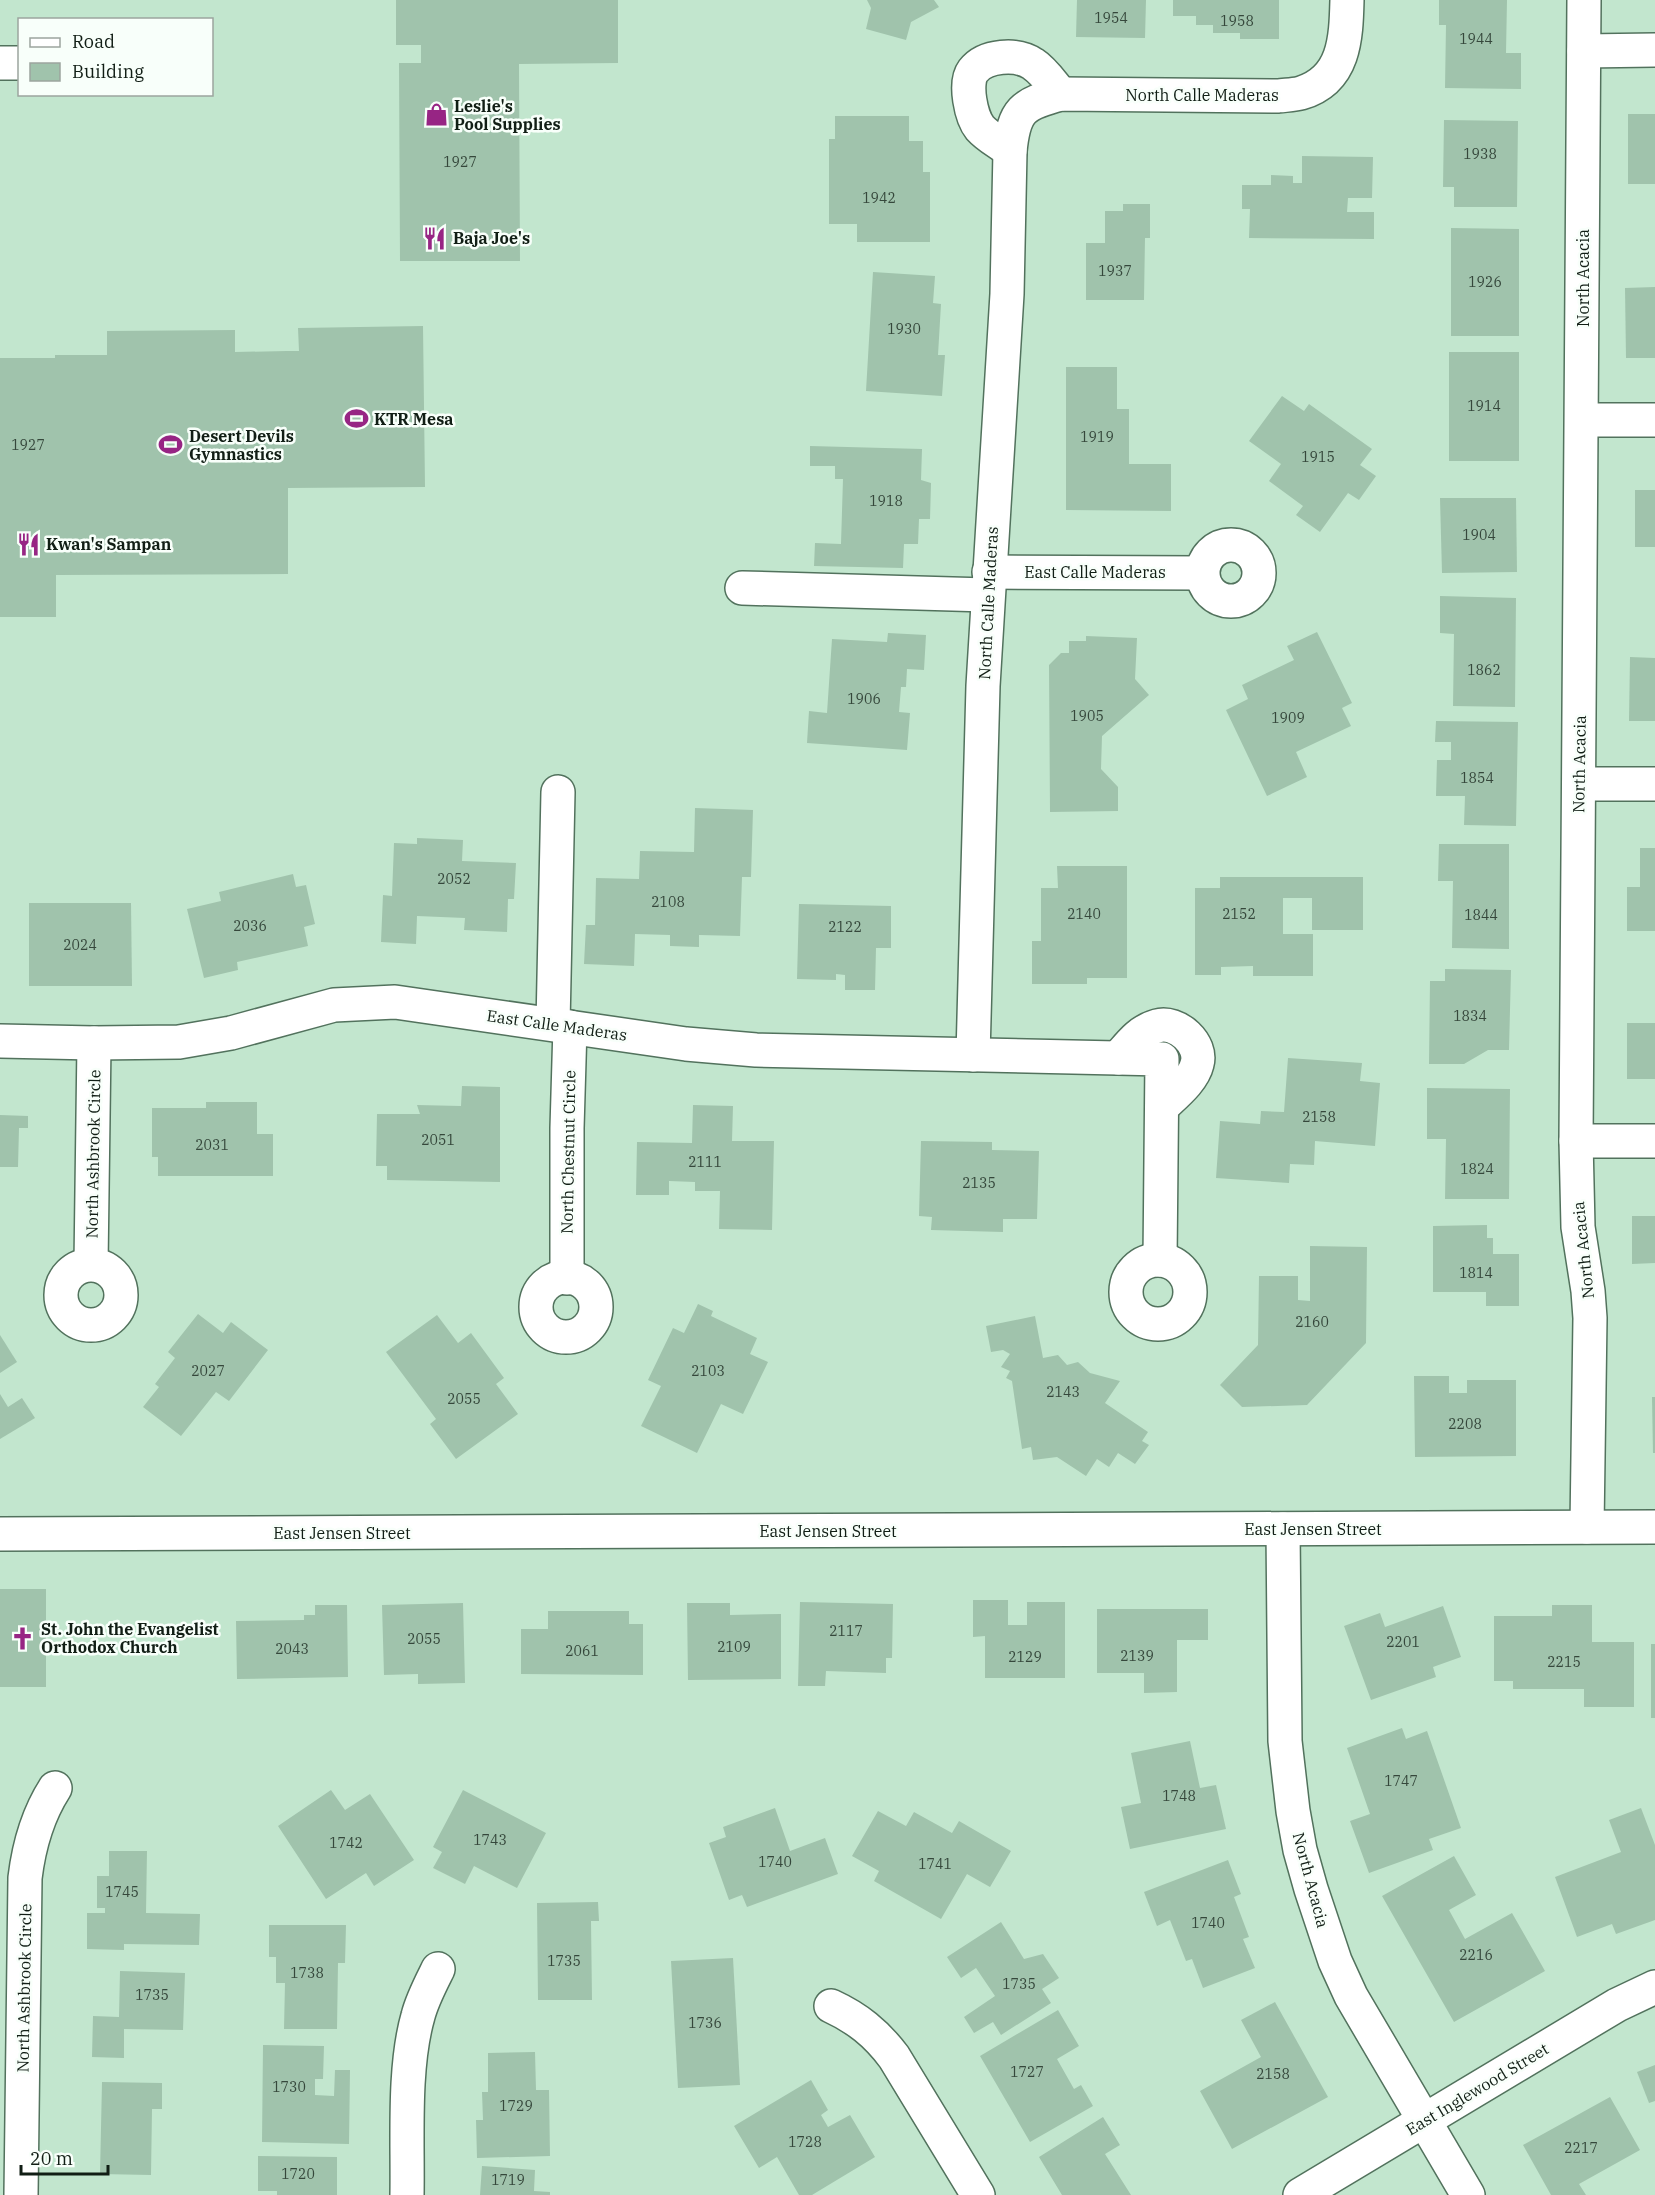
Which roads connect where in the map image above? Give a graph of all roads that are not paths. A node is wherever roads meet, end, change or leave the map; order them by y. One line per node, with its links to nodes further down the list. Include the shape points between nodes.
1 (1347, 0): 7 (street, North Calle Maderas, via 1344,49 1336,66 1321,83 1301,93)
2 (1584, 0): 4 (street, North Acacia)
3 (1655, 50): 4 (street)
4 (1584, 51): 9 (street, North Acacia)
5 (0, 63): 6 (street)
6 (18, 63)
7 (1061, 94): 8 (street, North Calle Maderas, via 1021,110 1012,129); 8 (street, via 1033,63 1018,58 997,58 972,72 968,87 979,127)
8 (1010, 151): 12 (street, North Calle Maderas, via 1007,294)
9 (1582, 420): 10 (street); 15 (street, North Acacia)
10 (1655, 420)
11 (1202, 573): 12 (street, East Calle Maderas)
12 (988, 583): 13 (street, East Calle Maderas); 20 (street, North Calle Maderas)
13 (742, 588)
14 (1655, 783): 15 (street)
15 (1579, 784): 21 (street, North Acacia)
16 (558, 792): 17 (street, North Chestnut Circle)
17 (562, 1025): 19 (street, East Calle Maderas, via 395,1002 364,1002 334,1005 204,1039); 20 (street, East Calle Maderas, via 756,1050); 25 (street, North Chestnut Circle)
18 (0, 1041): 19 (street, East Calle Maderas)
19 (94, 1043): 24 (street, North Ashbrook Circle)
20 (973, 1055): 23 (street, East Calle Maderas, via 1162,1059)
21 (1576, 1141): 22 (street); 26 (street, North Acacia, via 1578,1227 1590,1318)
22 (1655, 1141)
23 (1160, 1260)
24 (92, 1264)
25 (567, 1278)
26 (1587, 1527): 27 (street, East Jensen Street); 28 (street, East Jensen Street)
27 (1655, 1527)
28 (1283, 1529): 29 (street, East Jensen Street); 34 (street, North Acacia, via 1285,1741 1300,1850 1321,1923 1351,1996)
29 (0, 1534)
30 (55, 1788): 35 (street, North Ashbrook Circle, via 34,1829 25,1878)
31 (438, 1970): 36 (street, via 418,2016 412,2044)
32 (1655, 1987): 34 (street, East Inglewood Street, via 1617,2005)
33 (831, 2006): 37 (street, via 849,2014 881,2040)
34 (1425, 2121): 38 (street, East Inglewood Street); 39 (street, North Acacia)
35 (21, 2195)
36 (407, 2195)
37 (978, 2195)
38 (1300, 2195)
39 (1468, 2195)

